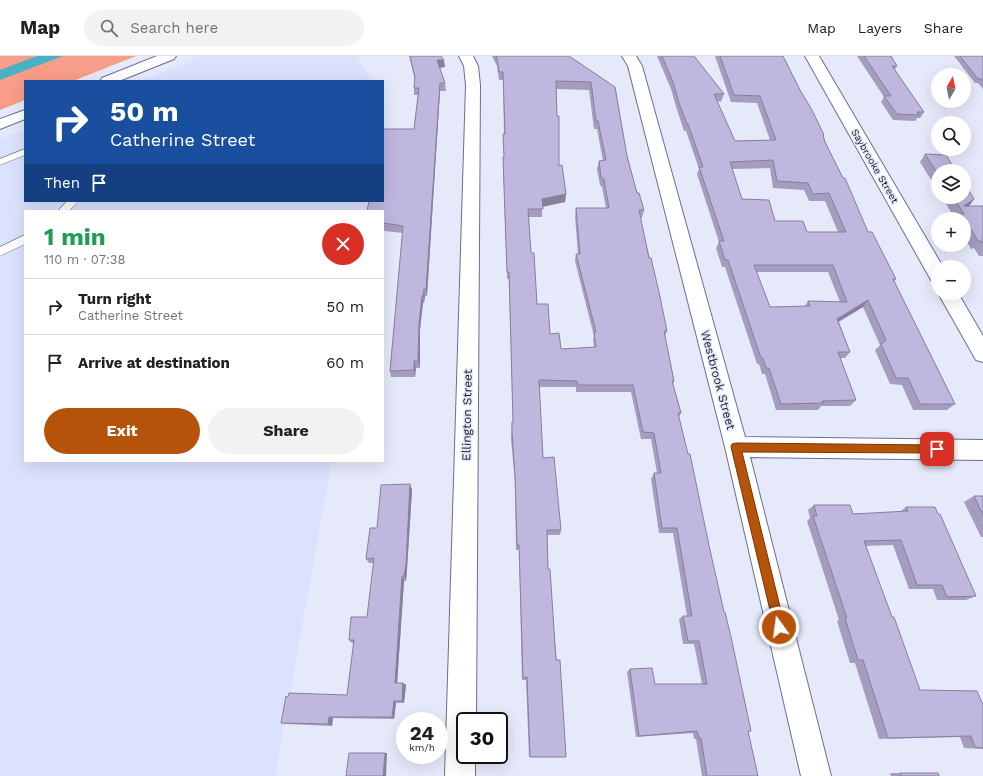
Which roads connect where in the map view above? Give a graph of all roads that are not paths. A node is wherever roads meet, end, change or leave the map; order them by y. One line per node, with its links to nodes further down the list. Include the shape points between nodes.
1 (169, 56): 5 (street)
2 (466, 56): 19 (street, Ellington Street, via 471,66 473,85)
3 (629, 56): 17 (street, Westbrook Street, via 635,66)
4 (812, 56): 14 (street, Saybrooke Street)
5 (109, 80)
6 (24, 114): 7 (street)
7 (0, 124)
8 (24, 152): 9 (lane)
9 (0, 162)
10 (72, 202): 11 (lane)
11 (64, 210)
12 (24, 239): 13 (lane)
13 (0, 252)
14 (931, 263)
15 (952, 300): 16 (street)
16 (983, 354)
17 (736, 447): 18 (street); 20 (street, Westbrook Street)
18 (983, 450)
19 (460, 776)
20 (816, 776)

